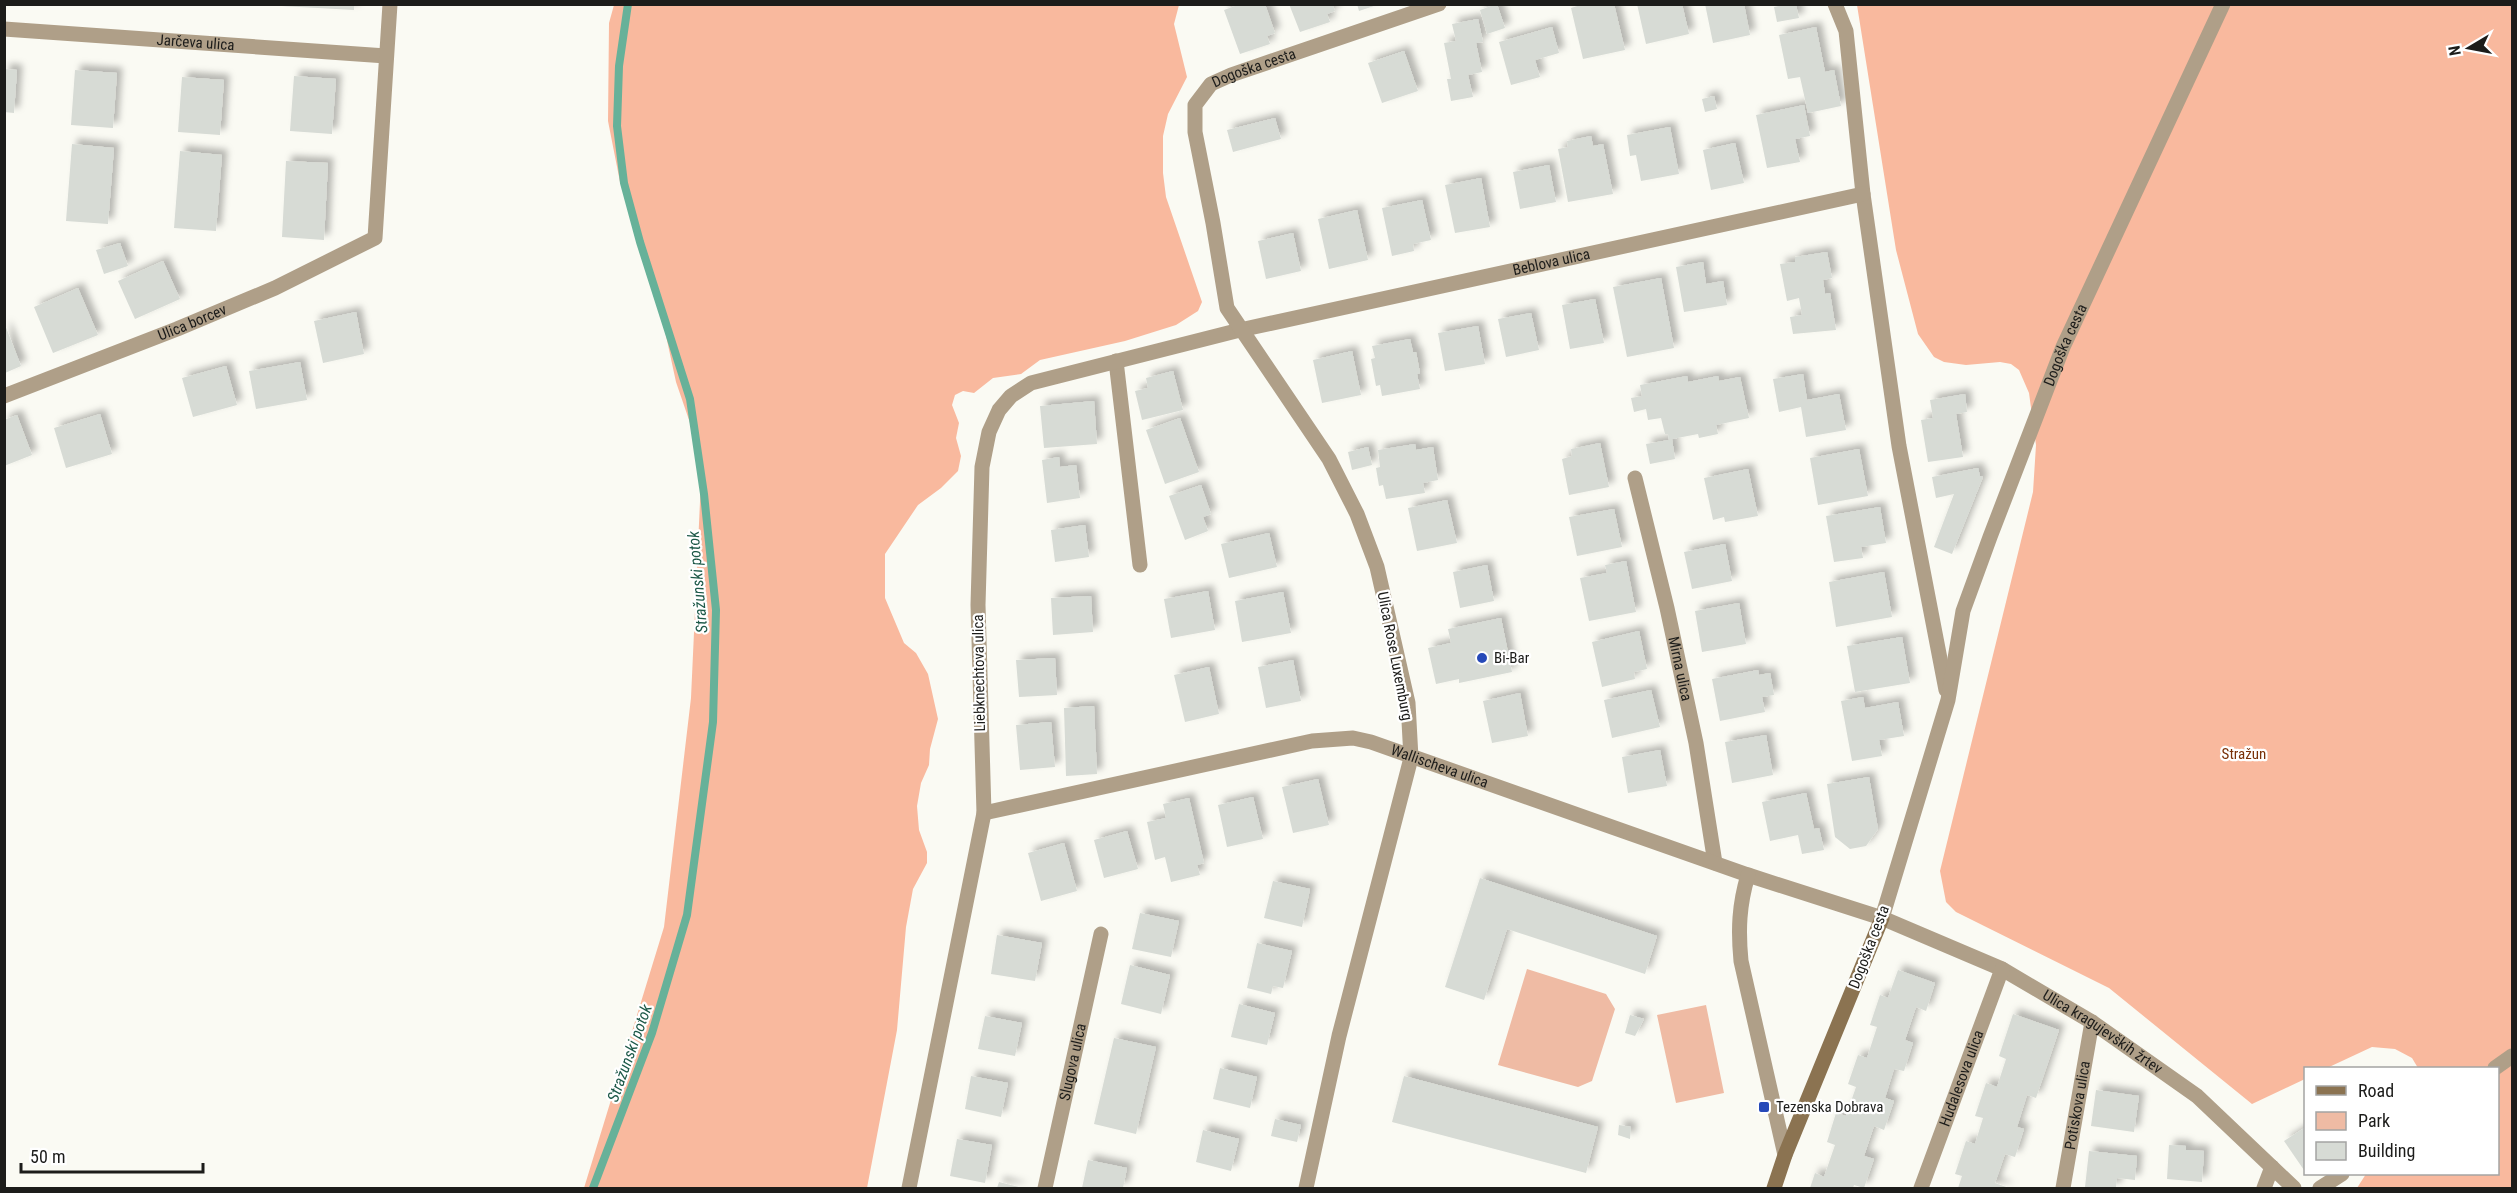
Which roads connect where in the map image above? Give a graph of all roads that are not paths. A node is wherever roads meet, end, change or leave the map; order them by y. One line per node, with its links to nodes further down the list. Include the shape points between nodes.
1 (390, 4): 6 (street)
2 (1439, 4): 8 (street, Dogoška cesta, via 1231,75 1211,84 1195,105 1195,132 1227,308)
3 (1835, 4): 7 (street, Dogoška cesta, via 1846,31)
4 (2223, 4): 13 (street, Dogoška cesta, via 2063,347 1963,611)
5 (4, 28): 6 (street, Jarčeva ulica)
6 (386, 56): 10 (street, Ulica borcev, via 375,238 275,288)
7 (1863, 194): 8 (street, Beblova ulica); 13 (street, Dogoška cesta, via 1899,446)
8 (1240, 330): 9 (street, Liebknechtova ulica); 14 (street, Ulica Rose Luxemburg, via 1329,459 1357,514 1377,567 1408,703)
9 (1116, 361): 12 (street); 15 (street, Liebknechtova ulica, via 1031,383 999,410 989,432 982,467 978,605)
10 (4, 396)
11 (1635, 478): 16 (street, Mirna ulica, via 1696,743)
12 (1140, 565)
13 (1948, 700): 18 (street, Dogoška cesta)
14 (1411, 758): 15 (street, Wallischeva ulica, via 1353,738 1312,741); 16 (street, Wallischeva ulica); 29 (street, Ulica Rose Luxemburg, via 1339,1036)
15 (984, 813): 27 (street, Liebknechtova ulica)
16 (1714, 863): 17 (street, Wallischeva ulica)
17 (1748, 875): 18 (street, Wallischeva ulica); 24 (street, via 1739,910 1741,961)
18 (1882, 918): 20 (street, Ulica kragujevških žrtev); 24 (street, Dogoška cesta)
19 (1101, 934): 28 (street, Slugova ulica)
20 (2002, 969): 21 (street, Ulica kragujevških žrtev); 31 (street, Hudalesova ulica)
21 (2092, 1022): 25 (street, Ulica kragujevških žrtev, via 2197,1096); 32 (street, Potiskova ulica)
22 (2512, 1056): 23 (street)
23 (2496, 1067)
24 (1785, 1155): 30 (street, Dogoška cesta)
25 (2272, 1167): 33 (street); 34 (street, Ulica kragujevških žrtev)
26 (2339, 1175): 35 (street)
27 (909, 1188)
28 (1045, 1188)
29 (1306, 1188)
30 (1774, 1188)
31 (1921, 1188)
32 (2063, 1188)
33 (2264, 1188)
34 (2294, 1188)
35 (2320, 1188)

